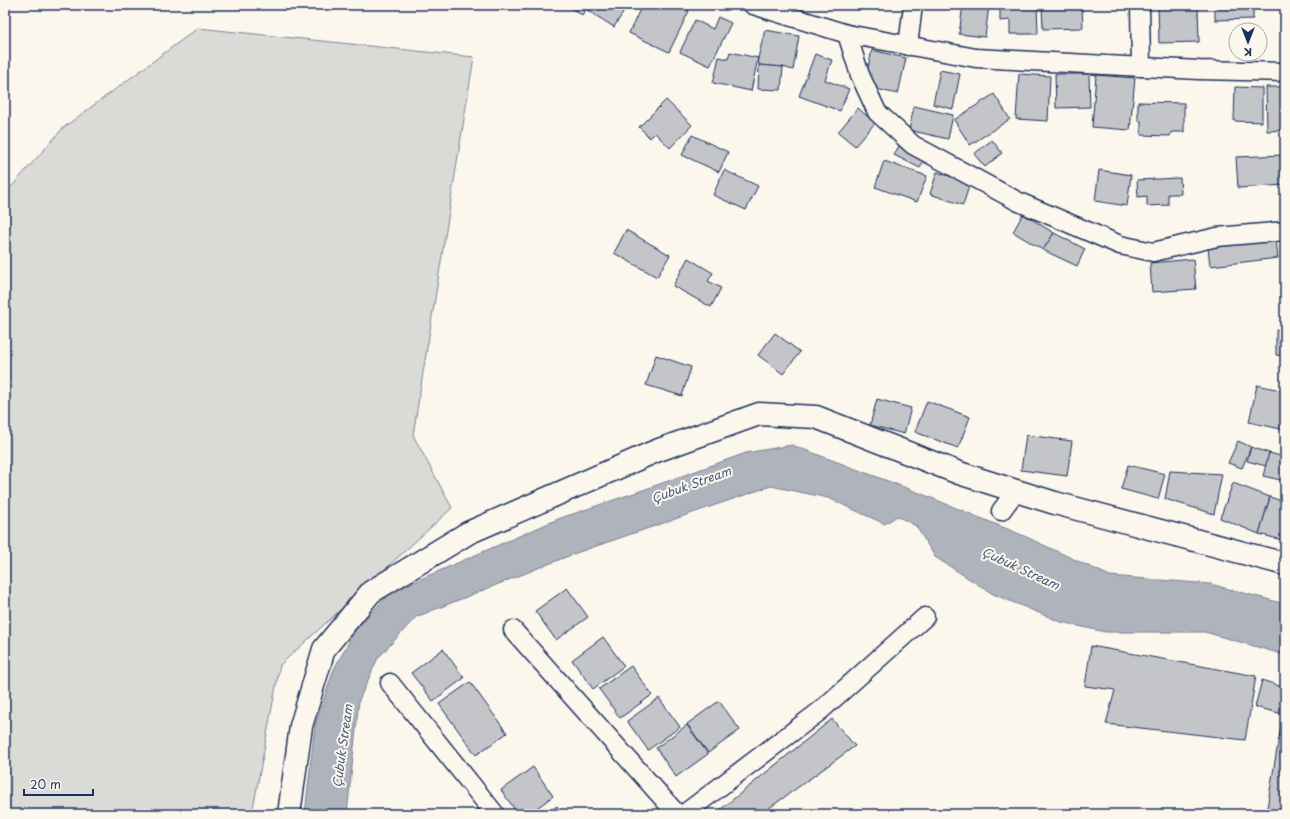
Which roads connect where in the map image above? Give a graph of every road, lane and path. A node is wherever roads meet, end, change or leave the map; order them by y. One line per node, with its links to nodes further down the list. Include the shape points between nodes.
1 (753, 5): 4 (street)
2 (913, 5): 5 (street)
3 (1140, 5): 6 (street)
4 (847, 34): 5 (street); 8 (street, via 860,75 877,112 912,145 1019,202 1120,245 1153,252 1217,237)
5 (908, 46): 6 (street, via 976,58)
6 (1141, 67): 7 (street)
7 (1285, 72)
8 (1285, 231)
9 (1016, 491): 10 (street); 11 (street); 15 (street, via 959,473 816,417 759,414 656,451 468,533 371,592 324,649 301,726)
10 (1001, 511)
11 (1285, 564)
12 (925, 617): 18 (street, via 820,711)
13 (514, 630): 17 (street)
14 (390, 683): 16 (street)
15 (289, 814)
16 (495, 814)
17 (677, 814)
18 (684, 814)

